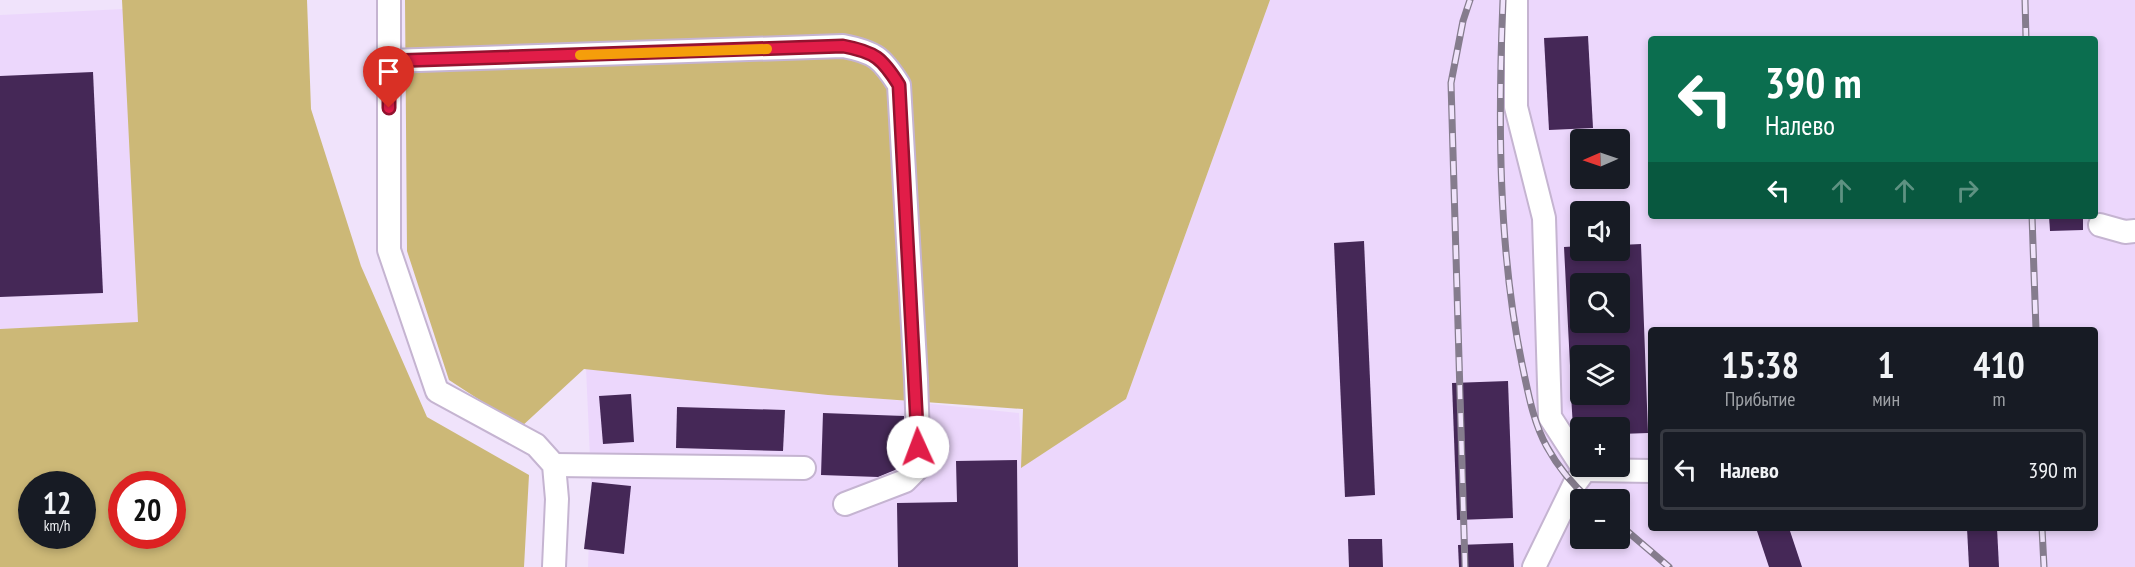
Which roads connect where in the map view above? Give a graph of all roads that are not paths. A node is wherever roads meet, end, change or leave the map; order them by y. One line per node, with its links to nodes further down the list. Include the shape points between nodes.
1 (389, 0): 3 (street)
2 (1516, 0): 6 (street, via 1516,107 1544,218 1550,417)
3 (389, 61): 7 (street, via 389,250 437,391 536,445); 12 (street, via 843,46 863,50 884,61 899,85 919,466 904,482)
4 (2100, 225): 5 (street)
5 (2135, 231)
6 (1570, 447)
7 (554, 465): 8 (street); 13 (street)
8 (804, 468)
9 (1630, 470): 10 (street)
10 (1648, 471)
11 (1578, 477): 14 (street)
12 (845, 504)
13 (554, 567)
14 (1534, 567)

